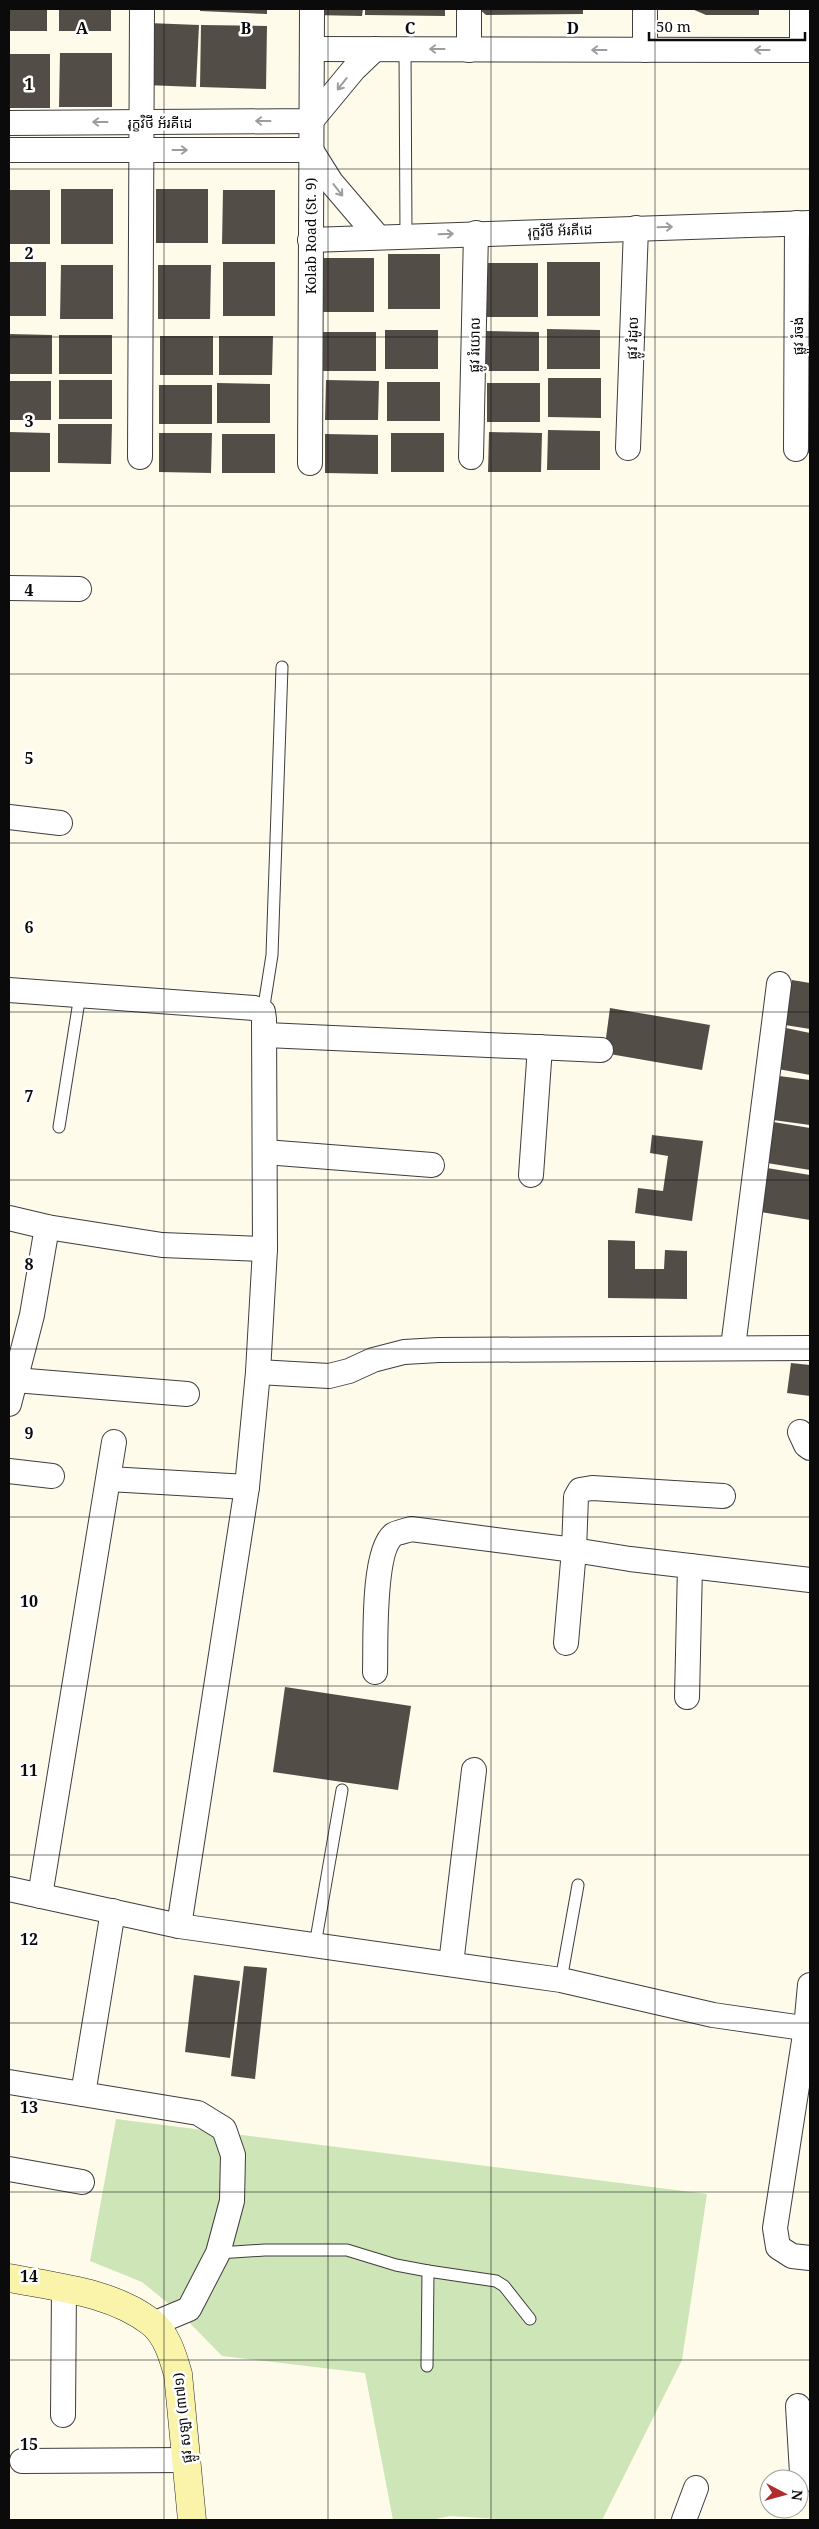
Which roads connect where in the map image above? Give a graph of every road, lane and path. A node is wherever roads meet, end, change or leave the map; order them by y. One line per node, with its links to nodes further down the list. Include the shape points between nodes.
1 (142, 9): 13 (street)
2 (312, 9): 6 (street, Kolab Road (St. 9))
3 (469, 9): 9 (street)
4 (645, 9): 10 (street)
5 (802, 9): 11 (street)
6 (312, 49): 7 (street); 12 (street, Kolab Road (St. 9))
7 (375, 49): 8 (street); 12 (street, one-way to 12, via 354,69)
8 (405, 49): 9 (street, one-way to 8); 21 (lane)
9 (469, 50): 10 (street, one-way to 9)
10 (645, 50): 11 (street, one-way to 10)
11 (806, 50)
12 (312, 121): 13 (street, រុក្ខវិថី អ័រគីដេ, one-way to 13); 17 (street, Kolab Road (St. 9))
13 (141, 122): 14 (street, រុក្ខវិថី អ័រគីដេ, one-way to 14); 16 (street)
14 (9, 123)
15 (9, 150): 16 (street, រុក្ខវិថី អ័រគីដេ)
16 (141, 150): 17 (street, រុក្ខវិថី អ័រគីដេ, one-way to 17); 26 (street)
17 (311, 150): 22 (street, one-way to 22, via 331,182); 23 (street, Kolab Road (St. 9))
18 (804, 223): 19 (street, រុក្ខវិថី អ័រគីដេ, one-way to 18); 25 (street, ផ្លូវ រំចង់)
19 (636, 228): 20 (street, រុក្ខវិថី អ័រគីដេ); 24 (street, ផ្លូវ រំដូល)
20 (476, 233): 21 (street, រុក្ខវិថី អ័រគីដេ, one-way to 20); 27 (street, ផ្លូវ រំយោល)
21 (406, 236): 22 (street, រុក្ខវិថី អ័រគីដេ)
22 (378, 237): 23 (street, រុក្ខវិថី អ័រគីដេ)
23 (310, 240): 28 (street, Kolab Road (St. 9))
24 (628, 448)
25 (796, 449)
26 (140, 457)
27 (471, 457)
28 (310, 463)
29 (9, 588): 30 (street)
30 (79, 589)
31 (282, 667): 37 (lane, via 272,955)
32 (9, 817): 33 (street)
33 (60, 823)
34 (779, 984): 47 (street)
35 (9, 990): 36 (street)
36 (80, 995): 37 (street, via 254,1008); 40 (lane)
37 (264, 1024): 38 (street); 41 (street)
38 (540, 1047): 39 (street); 43 (street)
39 (601, 1050)
40 (59, 1127)
41 (265, 1152): 42 (street); 46 (street)
42 (432, 1165)
43 (530, 1175)
44 (9, 1218): 45 (street)
45 (47, 1227): 46 (street, via 162,1245); 50 (street, via 32,1315)
46 (265, 1249): 49 (street)
47 (733, 1347): 48 (street); 49 (street, via 438,1350 404,1352 328,1376)
48 (810, 1348)
49 (258, 1372): 57 (street)
50 (15, 1380): 51 (street); 52 (street)
51 (187, 1394)
52 (9, 1404)
53 (114, 1442): 56 (street)
54 (9, 1471): 55 (street)
55 (52, 1476)
56 (109, 1479): 57 (street); 69 (street)
57 (247, 1487): 71 (street)
58 (722, 1496): 59 (street, via 592,1488 580,1490 576,1497)
59 (574, 1550): 60 (street); 62 (street); 63 (street, via 411,1529 394,1534 381,1559)
60 (690, 1566): 61 (street); 64 (street)
61 (810, 1580)
62 (566, 1643)
63 (375, 1672)
64 (687, 1696)
65 (474, 1770): 73 (street)
66 (342, 1790): 72 (lane)
67 (578, 1885): 74 (lane)
68 (9, 1889): 69 (street)
69 (40, 1896): 70 (street)
70 (112, 1912): 71 (street); 78 (street)
71 (179, 1926): 72 (street)
72 (314, 1945): 73 (street)
73 (451, 1964): 74 (street)
74 (561, 1980): 76 (street, via 714,2015)
75 (810, 1985): 76 (street)
76 (808, 2028): 82 (street, via 775,2228 778,2247 792,2256)
77 (9, 2082): 78 (street)
78 (83, 2094): 81 (street, via 198,2113 224,2129 233,2155 232,2201)
79 (9, 2169): 80 (street)
80 (82, 2182)
81 (218, 2253): 83 (lane, via 348,2250); 87 (street, via 189,2309)
82 (810, 2258)
83 (428, 2271): 86 (lane, via 496,2281 504,2286); 88 (lane)
84 (9, 2278): 85 (street, ផ្លូវ សឡា (៣៧១))
85 (64, 2288): 87 (street, ផ្លូវ សឡា (៣៧១), via 118,2303); 90 (street)
86 (530, 2319)
87 (153, 2324): 91 (street, ផ្លូវ សឡា (៣៧១), via 172,2351 178,2374)
88 (427, 2366)
89 (798, 2406): 93 (street, via 802,2472)
90 (63, 2415)
91 (186, 2460): 92 (street); 95 (street, ផ្លូវ សឡា (៣៧១))
92 (22, 2461)
93 (810, 2479)
94 (696, 2488): 96 (street)
95 (192, 2520)
96 (684, 2520)

